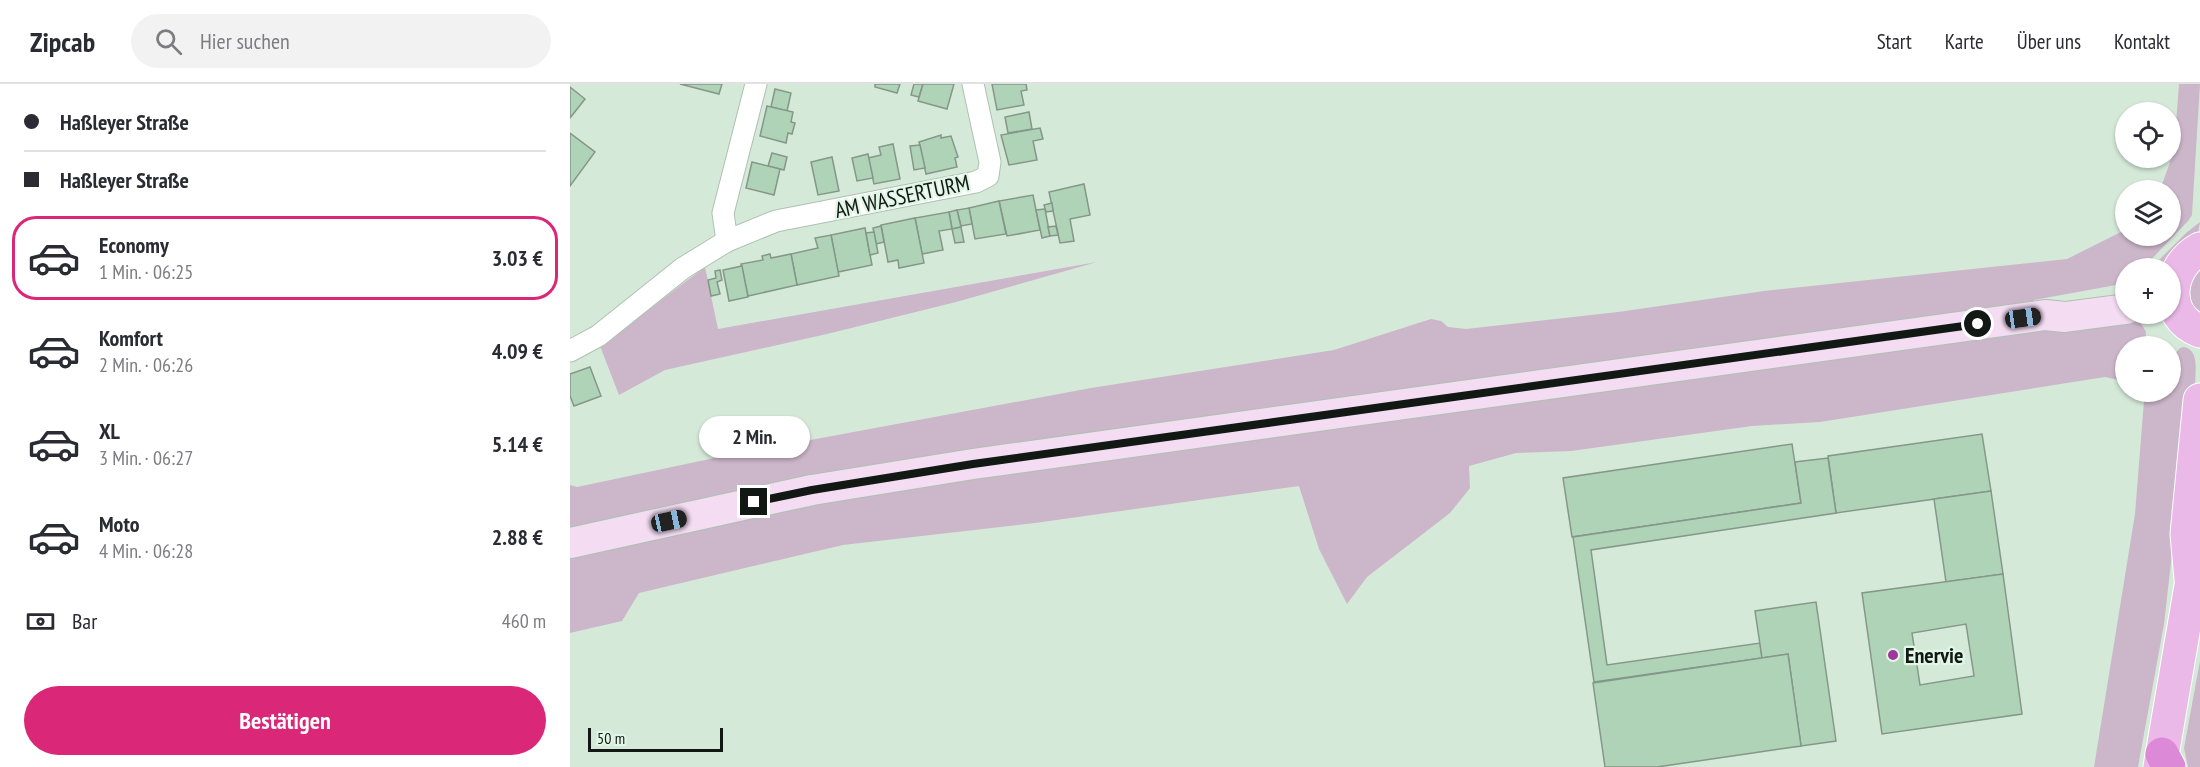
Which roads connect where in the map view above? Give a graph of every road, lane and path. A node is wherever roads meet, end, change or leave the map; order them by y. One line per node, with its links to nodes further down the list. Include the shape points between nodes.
1 (756, 84): 3 (street, via 723,213)
2 (973, 84): 3 (street, AM WASSERTURM, via 990,162 988,176 976,182 776,221)
3 (727, 241): 11 (street, AM WASSERTURM, via 683,268 598,336)
4 (2200, 249): 5 (main road)
5 (2181, 265)
6 (2115, 295): 9 (main road, via 2066,305)
7 (2181, 308): 10 (main road)
8 (2115, 310): 9 (main road, via 2065,317)
9 (2045, 315): 13 (main road, via 973,464 801,492)
10 (2189, 324)
11 (570, 351)
12 (2200, 400): 14 (main road, via 2187,534)
13 (570, 543)
14 (2196, 566): 15 (main road)
15 (2164, 763)

